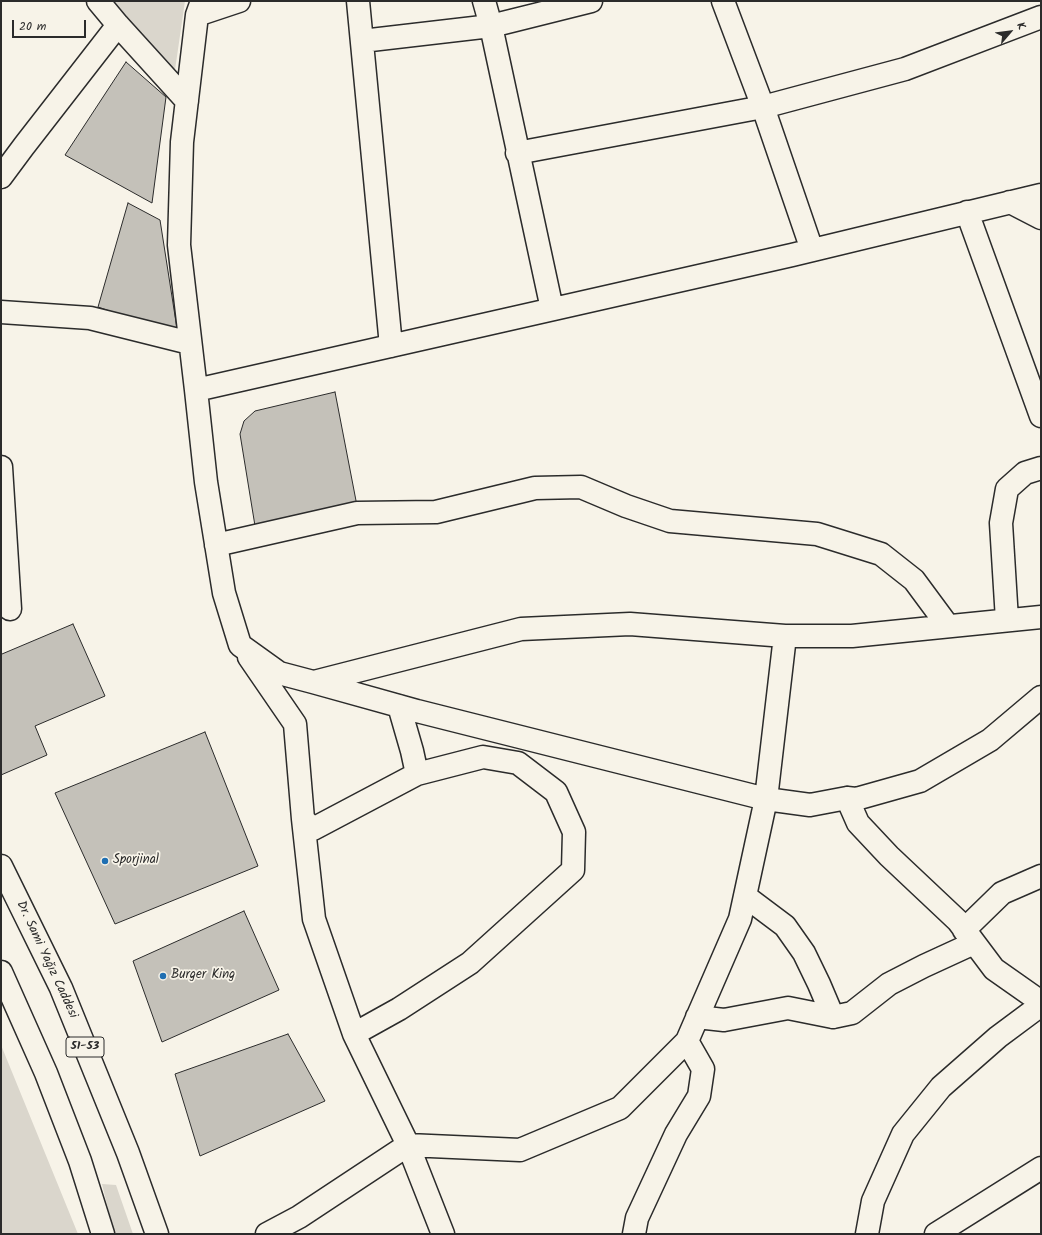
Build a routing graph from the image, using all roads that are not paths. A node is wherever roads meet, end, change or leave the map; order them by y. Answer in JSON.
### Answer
{"nodes":[{"id":1,"x":98,"y":1,"type":"edge"},
{"id":2,"x":239,"y":1,"type":"edge"},
{"id":3,"x":358,"y":1,"type":"edge"},
{"id":4,"x":484,"y":1,"type":"edge"},
{"id":5,"x":592,"y":1,"type":"edge"},
{"id":6,"x":722,"y":1,"type":"edge"},
{"id":7,"x":199,"y":8,"type":"edge"},
{"id":8,"x":1041,"y":17,"type":"edge"},
{"id":9,"x":118,"y":25,"type":"junction"},
{"id":10,"x":491,"y":26,"type":"junction"},
{"id":11,"x":362,"y":41,"type":"junction"},
{"id":12,"x":187,"y":101,"type":"junction"},
{"id":13,"x":763,"y":107,"type":"junction"},
{"id":14,"x":517,"y":153,"type":"junction"},
{"id":15,"x":1,"y":177,"type":"edge"},
{"id":16,"x":1041,"y":194,"type":"edge"},
{"id":17,"x":1010,"y":202,"type":"junction"},
{"id":18,"x":967,"y":212,"type":"junction"},
{"id":19,"x":1041,"y":218,"type":"edge"},
{"id":20,"x":812,"y":250,"type":"junction"},
{"id":21,"x":552,"y":309,"type":"junction"},
{"id":22,"x":1,"y":312,"type":"edge"},
{"id":23,"x":190,"y":343,"type":"junction"},
{"id":24,"x":391,"y":346,"type":"junction"},
{"id":25,"x":196,"y":390,"type":"junction"},
{"id":26,"x":1041,"y":416,"type":"edge"},
{"id":27,"x":1,"y":467,"type":"edge"},
{"id":28,"x":1041,"y":468,"type":"edge"},
{"id":29,"x":216,"y":545,"type":"junction"},
{"id":30,"x":10,"y":609,"type":"dead end"},
{"id":31,"x":1041,"y":616,"type":"edge"},
{"id":32,"x":1008,"y":620,"type":"junction"},
{"id":33,"x":948,"y":626,"type":"junction"},
{"id":34,"x":785,"y":636,"type":"junction"},
{"id":35,"x":240,"y":645,"type":"junction"},
{"id":36,"x":313,"y":682,"type":"junction"},
{"id":37,"x":1041,"y":697,"type":"edge"},
{"id":38,"x":399,"y":706,"type":"junction"},
{"id":39,"x":416,"y":774,"type":"junction"},
{"id":40,"x":847,"y":798,"type":"junction"},
{"id":41,"x":766,"y":799,"type":"junction"},
{"id":42,"x":303,"y":819,"type":"junction"},
{"id":43,"x":1,"y":866,"type":"edge"},
{"id":44,"x":1041,"y":876,"type":"edge"},
{"id":45,"x":745,"y":896,"type":"junction"},
{"id":46,"x":969,"y":936,"type":"junction"},
{"id":47,"x":1,"y":972,"type":"edge"},
{"id":48,"x":1041,"y":1004,"type":"edge"},
{"id":49,"x":697,"y":1017,"type":"junction"},
{"id":50,"x":833,"y":1017,"type":"junction"},
{"id":51,"x":354,"y":1034,"type":"junction"},
{"id":52,"x":687,"y":1041,"type":"junction"},
{"id":53,"x":408,"y":1145,"type":"junction"},
{"id":54,"x":1041,"y":1168,"type":"edge"},
{"id":55,"x":103,"y":1234,"type":"edge"},
{"id":56,"x":157,"y":1234,"type":"edge"},
{"id":57,"x":267,"y":1234,"type":"edge"},
{"id":58,"x":443,"y":1234,"type":"edge"},
{"id":59,"x":634,"y":1234,"type":"edge"},
{"id":60,"x":867,"y":1234,"type":"edge"},
{"id":61,"x":936,"y":1234,"type":"edge"}],
"edges":[{"from":1,"to":9,"type":"street"},
{"from":2,"to":7,"type":"street"},
{"from":3,"to":11,"type":"street"},
{"from":4,"to":10,"type":"street"},
{"from":5,"to":10,"type":"street"},
{"from":6,"to":13,"type":"street"},
{"from":7,"to":12,"type":"street"},
{"from":8,"to":13,"type":"street"},
{"from":9,"to":12,"type":"street"},
{"from":9,"to":15,"type":"street"},
{"from":10,"to":11,"type":"street"},
{"from":10,"to":14,"type":"street"},
{"from":11,"to":24,"type":"street"},
{"from":12,"to":23,"type":"street"},
{"from":13,"to":14,"type":"street"},
{"from":13,"to":20,"type":"street"},
{"from":14,"to":21,"type":"street"},
{"from":16,"to":17,"type":"street"},
{"from":17,"to":18,"type":"street"},
{"from":17,"to":19,"type":"street"},
{"from":18,"to":20,"type":"street"},
{"from":18,"to":26,"type":"street"},
{"from":20,"to":21,"type":"street"},
{"from":21,"to":24,"type":"street"},
{"from":22,"to":23,"type":"street"},
{"from":23,"to":25,"type":"street"},
{"from":24,"to":25,"type":"street"},
{"from":25,"to":29,"type":"street"},
{"from":27,"to":30,"type":"street"},
{"from":28,"to":32,"type":"street"},
{"from":29,"to":33,"type":"street"},
{"from":29,"to":35,"type":"street"},
{"from":31,"to":32,"type":"street"},
{"from":32,"to":33,"type":"street"},
{"from":33,"to":34,"type":"street"},
{"from":34,"to":36,"type":"street"},
{"from":34,"to":41,"type":"street"},
{"from":35,"to":36,"type":"street"},
{"from":35,"to":42,"type":"street"},
{"from":36,"to":38,"type":"street"},
{"from":37,"to":40,"type":"street"},
{"from":38,"to":39,"type":"street"},
{"from":38,"to":41,"type":"street"},
{"from":39,"to":42,"type":"street"},
{"from":39,"to":51,"type":"street"},
{"from":40,"to":41,"type":"street"},
{"from":40,"to":46,"type":"street"},
{"from":41,"to":45,"type":"street"},
{"from":42,"to":51,"type":"street"},
{"from":43,"to":56,"type":"street","name":"Dr. Sami Yağız Caddesi","number":"51-53"},
{"from":44,"to":46,"type":"street"},
{"from":45,"to":49,"type":"street"},
{"from":45,"to":50,"type":"street"},
{"from":46,"to":48,"type":"street"},
{"from":46,"to":50,"type":"street"},
{"from":47,"to":55,"type":"street"},
{"from":48,"to":60,"type":"street"},
{"from":49,"to":50,"type":"street"},
{"from":49,"to":52,"type":"street"},
{"from":51,"to":53,"type":"street"},
{"from":52,"to":53,"type":"street"},
{"from":52,"to":59,"type":"street"},
{"from":53,"to":57,"type":"street"},
{"from":53,"to":58,"type":"street"},
{"from":54,"to":61,"type":"street"}]}
